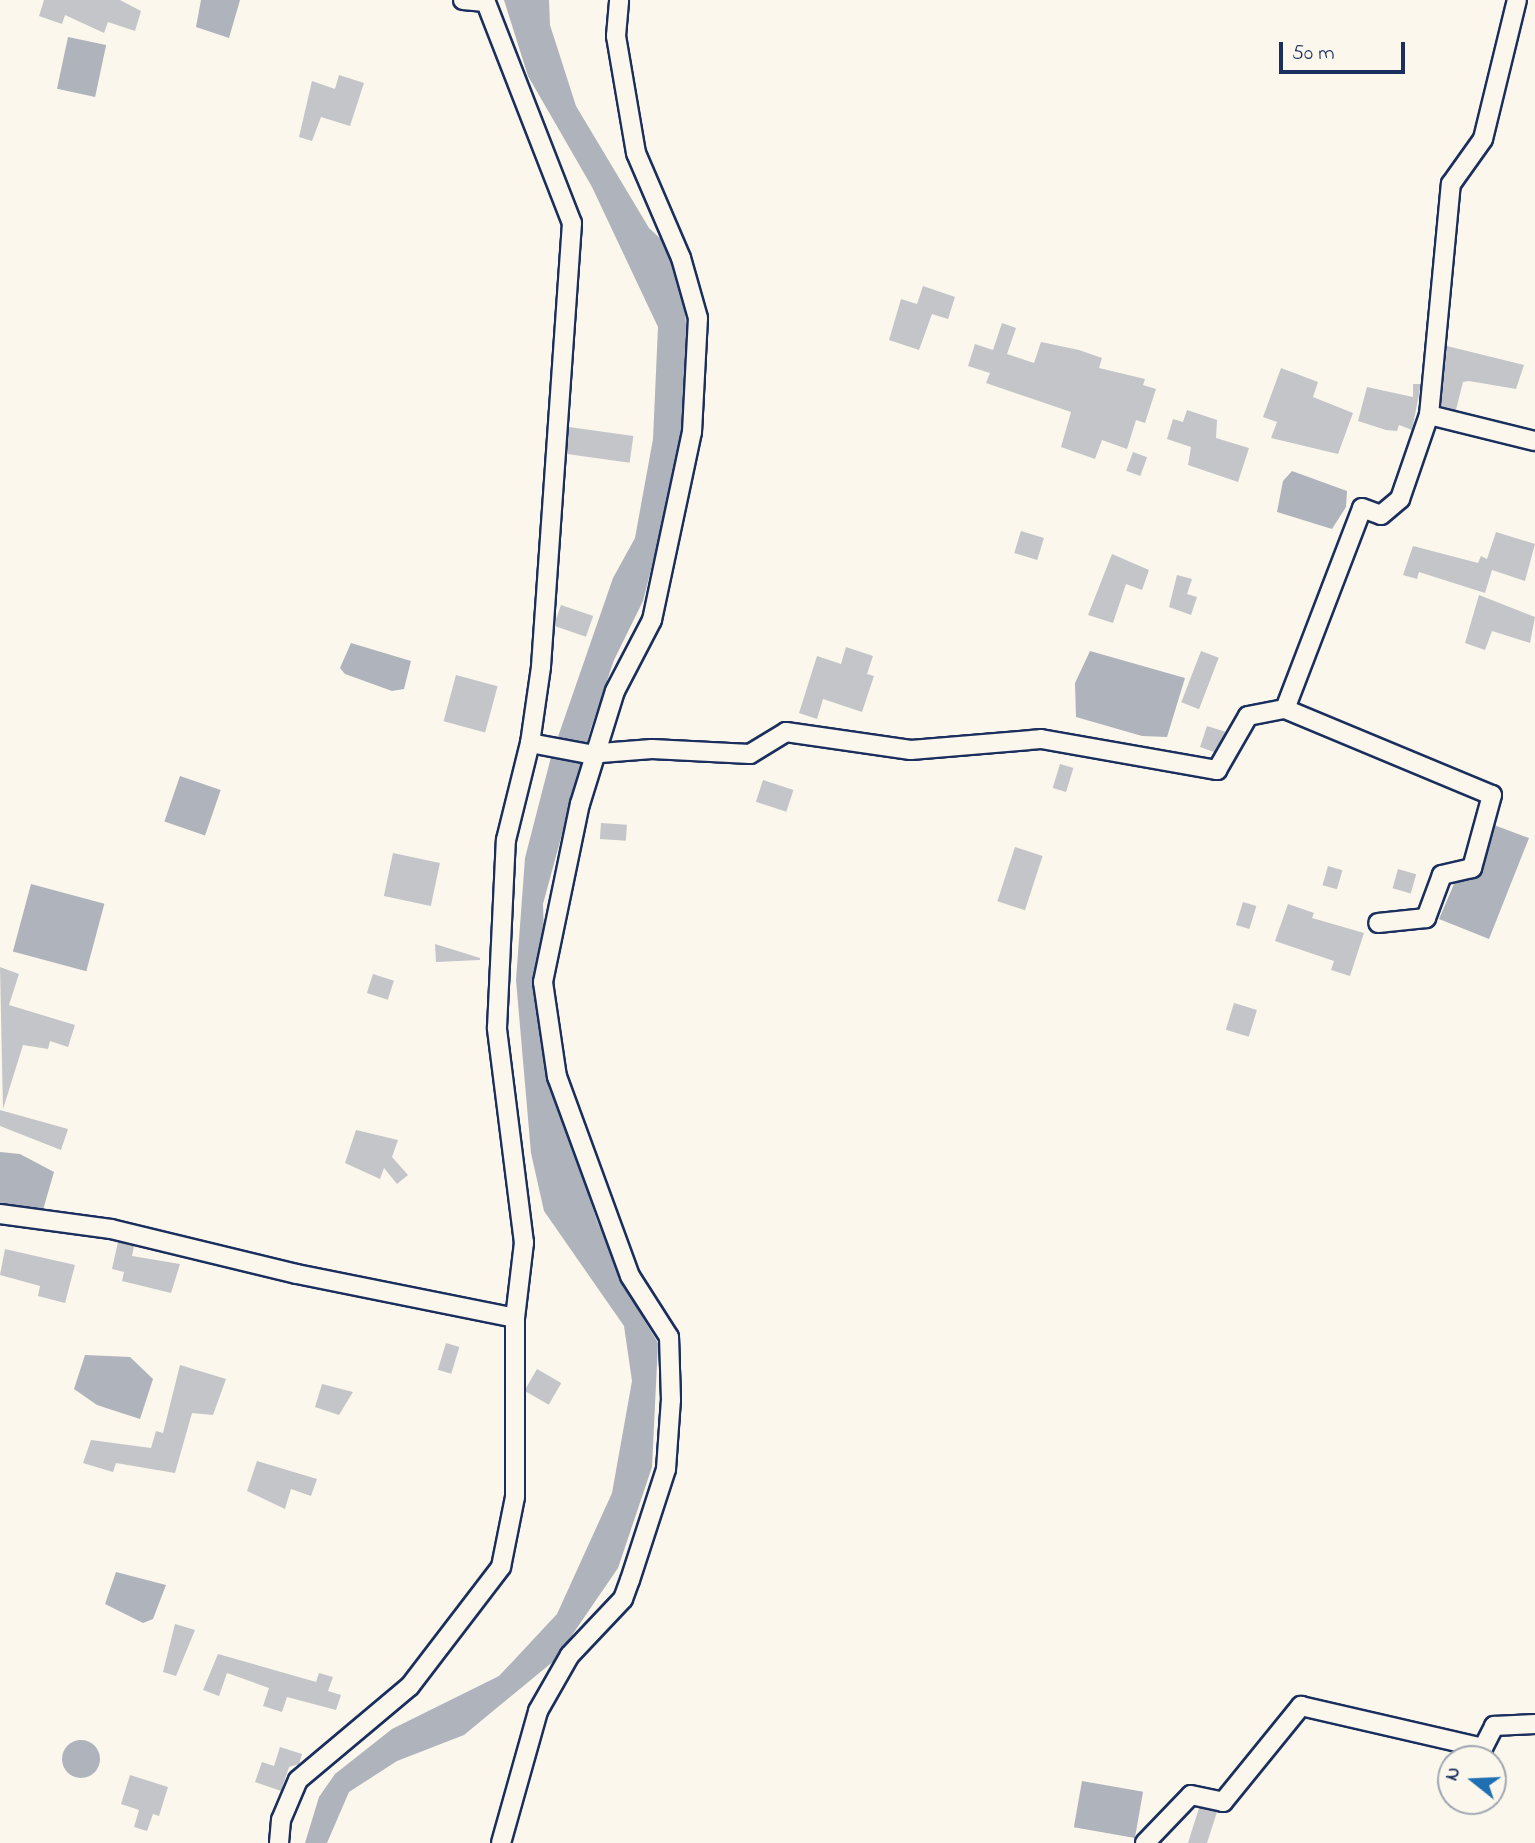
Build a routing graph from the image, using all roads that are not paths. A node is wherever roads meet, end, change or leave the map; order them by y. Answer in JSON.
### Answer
{"nodes":[{"id":1,"x":463,"y":0,"type":"edge"},
{"id":2,"x":619,"y":0,"type":"edge"},
{"id":3,"x":1517,"y":0,"type":"edge"},
{"id":4,"x":485,"y":1,"type":"edge"},
{"id":5,"x":1429,"y":415,"type":"junction"},
{"id":6,"x":1535,"y":441,"type":"edge"},
{"id":7,"x":1284,"y":709,"type":"junction"},
{"id":8,"x":530,"y":743,"type":"junction"},
{"id":9,"x":592,"y":754,"type":"junction"},
{"id":10,"x":1378,"y":923,"type":"dead end"},
{"id":11,"x":0,"y":1214,"type":"edge"},
{"id":12,"x":515,"y":1318,"type":"junction"},
{"id":13,"x":1535,"y":1724,"type":"edge"},
{"id":14,"x":279,"y":1843,"type":"edge"},
{"id":15,"x":501,"y":1843,"type":"edge"},
{"id":16,"x":1145,"y":1843,"type":"edge"}],
"edges":[{"from":1,"to":4,"type":"street"},
{"from":2,"to":9,"type":"street"},
{"from":3,"to":5,"type":"street"},
{"from":4,"to":8,"type":"street"},
{"from":5,"to":6,"type":"street"},
{"from":5,"to":7,"type":"street"},
{"from":7,"to":9,"type":"street"},
{"from":7,"to":10,"type":"street"},
{"from":8,"to":9,"type":"street"},
{"from":8,"to":12,"type":"street"},
{"from":9,"to":15,"type":"street"},
{"from":11,"to":12,"type":"street"},
{"from":12,"to":14,"type":"street"},
{"from":13,"to":16,"type":"street"}]}
